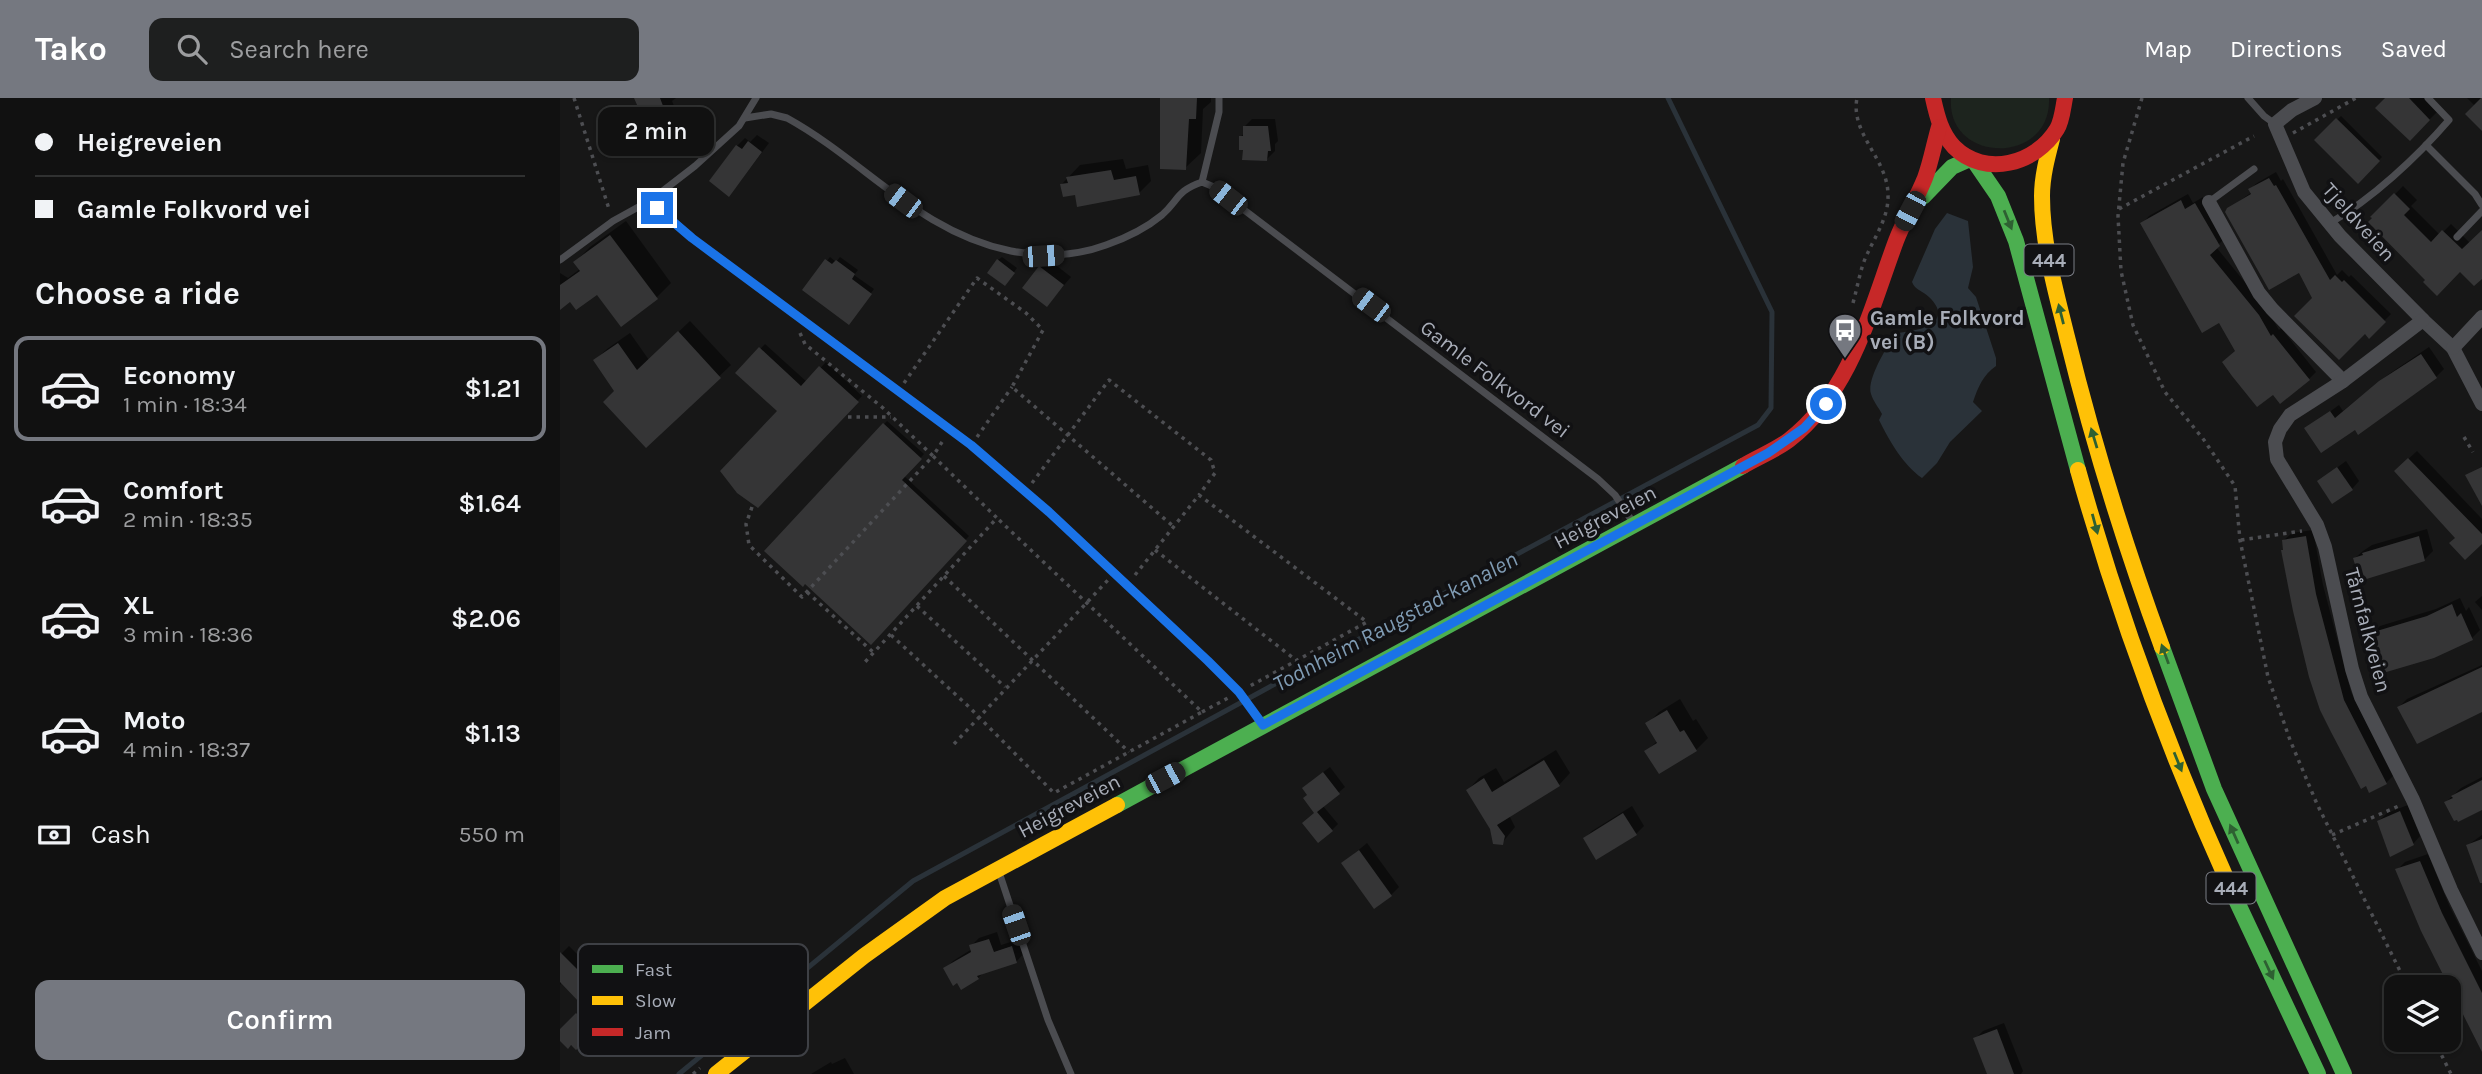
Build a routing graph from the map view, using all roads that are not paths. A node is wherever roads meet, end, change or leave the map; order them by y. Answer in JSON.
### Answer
{"nodes":[{"id":1,"x":756,"y":98,"type":"edge"},
{"id":2,"x":1219,"y":98,"type":"edge"},
{"id":3,"x":1933,"y":98,"type":"edge"},
{"id":4,"x":2065,"y":98,"type":"edge"},
{"id":5,"x":2248,"y":98,"type":"edge"},
{"id":6,"x":2315,"y":98,"type":"edge"},
{"id":7,"x":2428,"y":98,"type":"edge"},
{"id":8,"x":745,"y":118,"type":"junction"},
{"id":9,"x":2275,"y":124,"type":"junction"},
{"id":10,"x":1938,"y":127,"type":"junction"},
{"id":11,"x":2052,"y":139,"type":"junction"},
{"id":12,"x":2426,"y":145,"type":"junction"},
{"id":13,"x":1972,"y":160,"type":"junction"},
{"id":14,"x":2254,"y":169,"type":"dead end"},
{"id":15,"x":1202,"y":182,"type":"junction"},
{"id":16,"x":650,"y":200,"type":"junction"},
{"id":17,"x":2208,"y":202,"type":"joint"},
{"id":18,"x":2482,"y":205,"type":"edge"},
{"id":19,"x":1910,"y":211,"type":"junction"},
{"id":20,"x":2482,"y":211,"type":"edge"},
{"id":21,"x":2330,"y":223,"type":"junction"},
{"id":22,"x":2457,"y":237,"type":"dead end"},
{"id":23,"x":560,"y":260,"type":"edge"},
{"id":24,"x":2482,"y":317,"type":"edge"},
{"id":25,"x":2423,"y":320,"type":"junction"},
{"id":26,"x":2453,"y":348,"type":"junction"},
{"id":27,"x":2343,"y":380,"type":"junction"},
{"id":28,"x":2482,"y":404,"type":"edge"},
{"id":29,"x":1635,"y":525,"type":"junction"},
{"id":30,"x":1263,"y":725,"type":"junction"},
{"id":31,"x":998,"y":868,"type":"junction"},
{"id":32,"x":2482,"y":953,"type":"edge"},
{"id":33,"x":808,"y":1001,"type":"edge"},
{"id":34,"x":739,"y":1056,"type":"edge"},
{"id":35,"x":716,"y":1074,"type":"edge"},
{"id":36,"x":1071,"y":1074,"type":"edge"},
{"id":37,"x":2318,"y":1074,"type":"edge"},
{"id":38,"x":2344,"y":1074,"type":"edge"}],
"edges":[{"from":1,"to":8,"type":"lane"},
{"from":2,"to":15,"type":"lane"},
{"from":3,"to":10,"type":"main road"},
{"from":4,"to":11,"type":"main road","number":"444"},
{"from":5,"to":9,"type":"lane"},
{"from":6,"to":9,"type":"street"},
{"from":7,"to":12,"type":"lane"},
{"from":8,"to":15,"type":"lane"},
{"from":8,"to":16,"type":"lane"},
{"from":9,"to":21,"type":"street","name":"Tjeldveien"},
{"from":10,"to":13,"type":"main road","number":"444"},
{"from":10,"to":19,"type":"main road","name":"Heigreveien"},
{"from":11,"to":13,"type":"main road"},
{"from":38,"to":11,"type":"main road","number":"444","one_way":true},
{"from":12,"to":18,"type":"lane"},
{"from":12,"to":21,"type":"lane"},
{"from":13,"to":19,"type":"main road","name":"Heigreveien"},
{"from":13,"to":37,"type":"main road","number":"444","one_way":true},
{"from":14,"to":17,"type":"lane"},
{"from":15,"to":29,"type":"lane","name":"Gamle Folkvord vei"},
{"from":16,"to":23,"type":"lane"},
{"from":16,"to":30,"type":"lane"},
{"from":17,"to":27,"type":"street"},
{"from":19,"to":29,"type":"main road","name":"Heigreveien"},
{"from":20,"to":22,"type":"lane"},
{"from":21,"to":25,"type":"street","name":"Tjeldveien"},
{"from":24,"to":26,"type":"street"},
{"from":25,"to":26,"type":"street","name":"Tjeldveien"},
{"from":25,"to":27,"type":"street","name":"Tårnfalkveien"},
{"from":26,"to":28,"type":"street","name":"Tjeldveien"},
{"from":27,"to":32,"type":"street","name":"Tårnfalkveien"},
{"from":29,"to":30,"type":"main road","name":"Heigreveien"},
{"from":30,"to":31,"type":"main road","name":"Heigreveien"},
{"from":31,"to":33,"type":"main road","name":"Heigreveien"},
{"from":31,"to":36,"type":"lane"},
{"from":34,"to":35,"type":"main road","name":"Heigreveien"}]}
